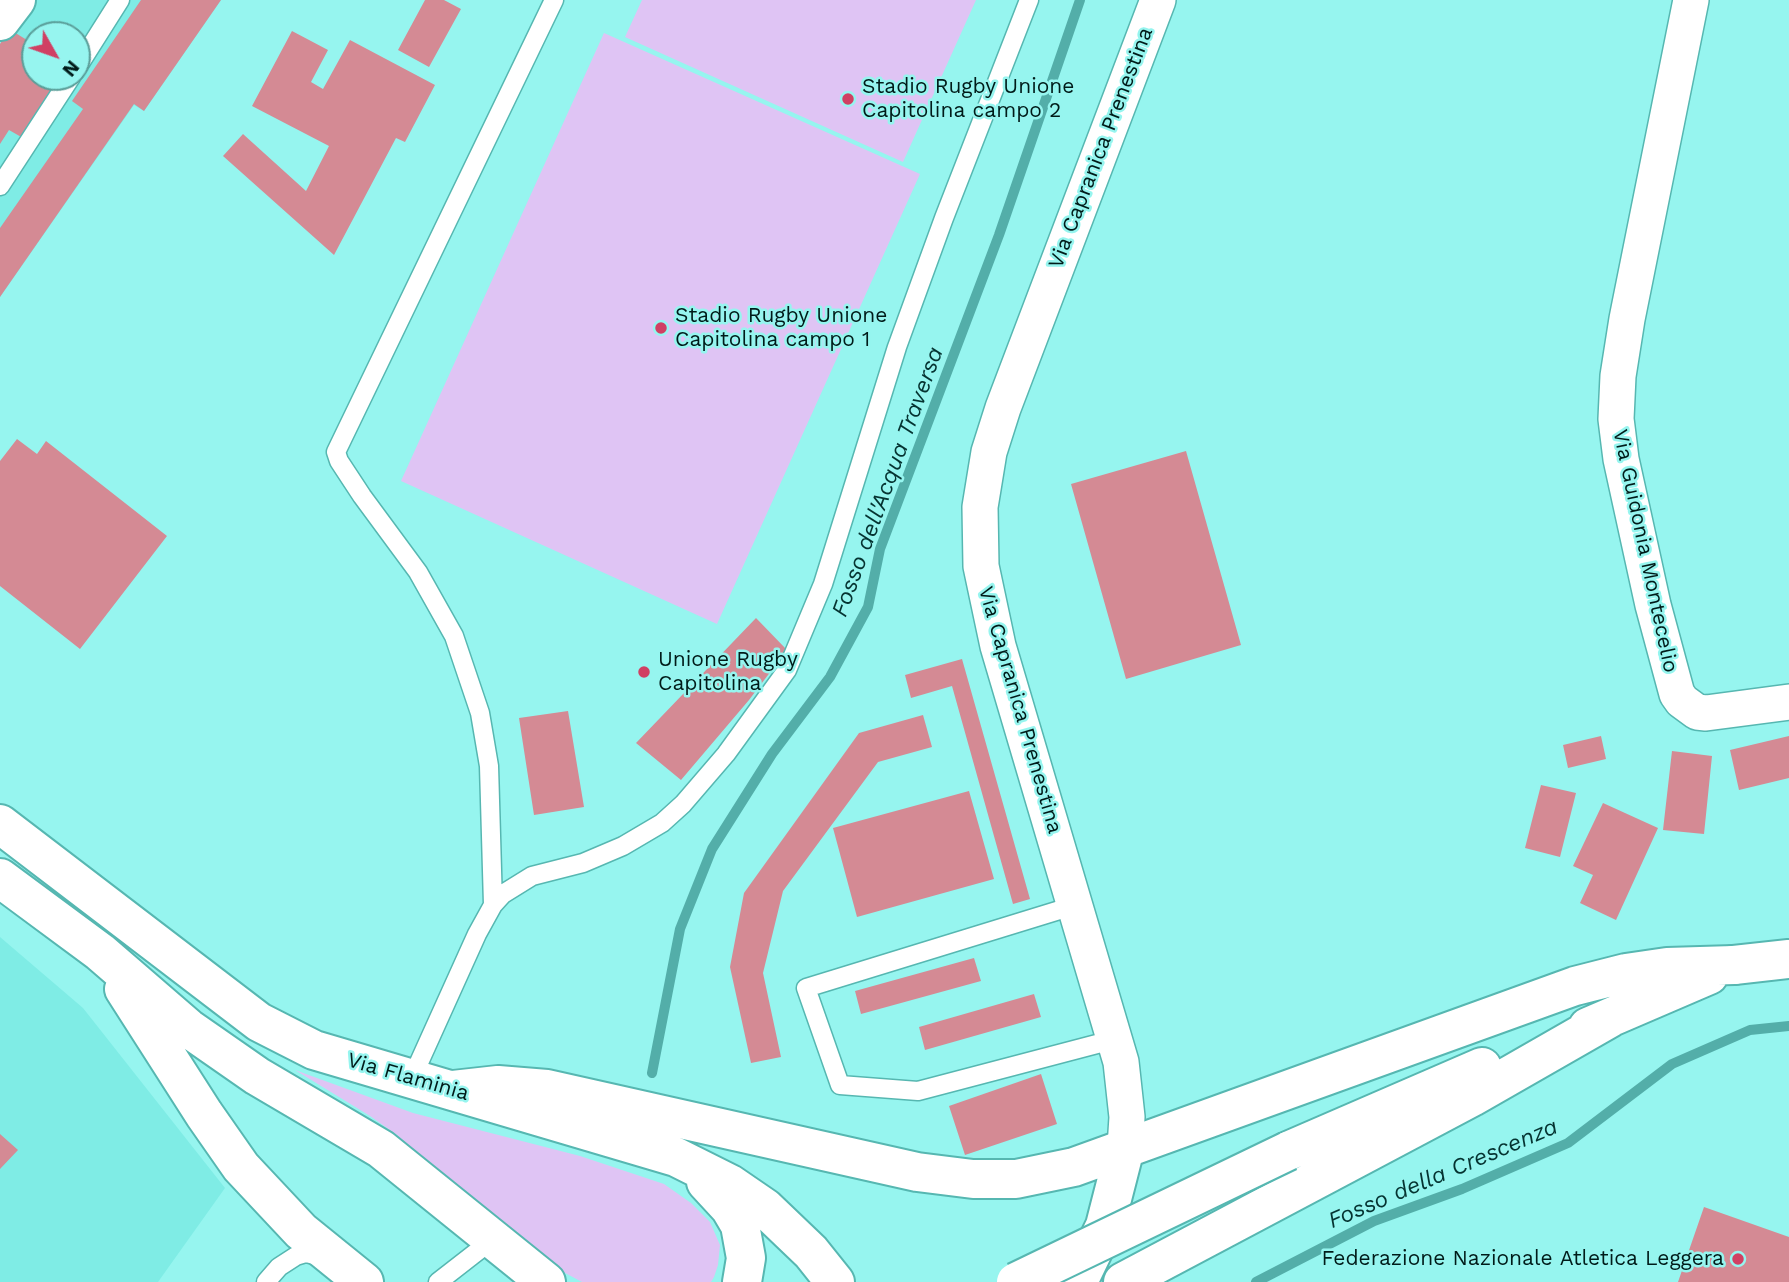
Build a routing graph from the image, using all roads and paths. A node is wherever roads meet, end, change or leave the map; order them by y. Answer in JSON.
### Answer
{"nodes":[{"id":1,"x":16,"y":0,"type":"edge"},
{"id":2,"x":120,"y":0,"type":"edge"},
{"id":3,"x":554,"y":0,"type":"edge"},
{"id":4,"x":1029,"y":0,"type":"edge"},
{"id":5,"x":1158,"y":0,"type":"edge"},
{"id":6,"x":1691,"y":0,"type":"edge"},
{"id":7,"x":0,"y":21,"type":"edge"},
{"id":8,"x":91,"y":46,"type":"edge"},
{"id":9,"x":62,"y":91,"type":"edge"},
{"id":10,"x":0,"y":187,"type":"edge"},
{"id":11,"x":1789,"y":702,"type":"edge"},
{"id":12,"x":0,"y":824,"type":"edge"},
{"id":13,"x":0,"y":878,"type":"edge"},
{"id":14,"x":493,"y":905,"type":"junction"},
{"id":15,"x":1076,"y":905,"type":"junction"},
{"id":16,"x":100,"y":952,"type":"junction"},
{"id":17,"x":1789,"y":959,"type":"edge"},
{"id":18,"x":1734,"y":965,"type":"junction"},
{"id":19,"x":1611,"y":1018,"type":"junction"},
{"id":20,"x":1116,"y":1039,"type":"junction"},
{"id":21,"x":412,"y":1079,"type":"junction"},
{"id":22,"x":453,"y":1090,"type":"junction"},
{"id":23,"x":1125,"y":1148,"type":"junction"},
{"id":24,"x":676,"y":1157,"type":"junction"},
{"id":25,"x":492,"y":1240,"type":"junction"},
{"id":26,"x":546,"y":1281,"type":"edge"},
{"id":27,"x":266,"y":1282,"type":"edge"},
{"id":28,"x":356,"y":1282,"type":"edge"},
{"id":29,"x":364,"y":1282,"type":"edge"},
{"id":30,"x":438,"y":1282,"type":"edge"},
{"id":31,"x":742,"y":1282,"type":"edge"},
{"id":32,"x":835,"y":1282,"type":"edge"},
{"id":33,"x":1016,"y":1282,"type":"edge"},
{"id":34,"x":1078,"y":1282,"type":"edge"},
{"id":35,"x":1123,"y":1282,"type":"edge"}],
"edges":[{"from":1,"to":7,"type":"main road"},
{"from":2,"to":8,"type":"lane"},
{"from":3,"to":14,"type":"lane"},
{"from":4,"to":14,"type":"lane"},
{"from":5,"to":15,"type":"street","name":"Via Capranica Prenestina"},
{"from":6,"to":11,"type":"street","name":"Via Guidonia Montecelio"},
{"from":9,"to":10,"type":"lane"},
{"from":12,"to":21,"type":"main road","name":"Via Flaminia"},
{"from":13,"to":16,"type":"main road"},
{"from":14,"to":21,"type":"lane"},
{"from":15,"to":20,"type":"street","name":"Via Capranica Prenestina"},
{"from":15,"to":20,"type":"lane"},
{"from":16,"to":25,"type":"main road"},
{"from":16,"to":29,"type":"main road"},
{"from":17,"to":18,"type":"main road"},
{"from":18,"to":19,"type":"main road"},
{"from":18,"to":23,"type":"main road"},
{"from":19,"to":33,"type":"main road","bridge":true},
{"from":19,"to":35,"type":"main road"},
{"from":20,"to":23,"type":"street","name":"Via Capranica Prenestina"},
{"from":21,"to":22,"type":"main road","name":"Via Flaminia"},
{"from":22,"to":23,"type":"main road"},
{"from":22,"to":24,"type":"main road","name":"Via Flaminia"},
{"from":23,"to":34,"type":"main road"},
{"from":24,"to":31,"type":"main road"},
{"from":24,"to":32,"type":"main road","name":"Via Flaminia"},
{"from":25,"to":26,"type":"main road"},
{"from":25,"to":30,"type":"lane"},
{"from":27,"to":28,"type":"lane"}]}
